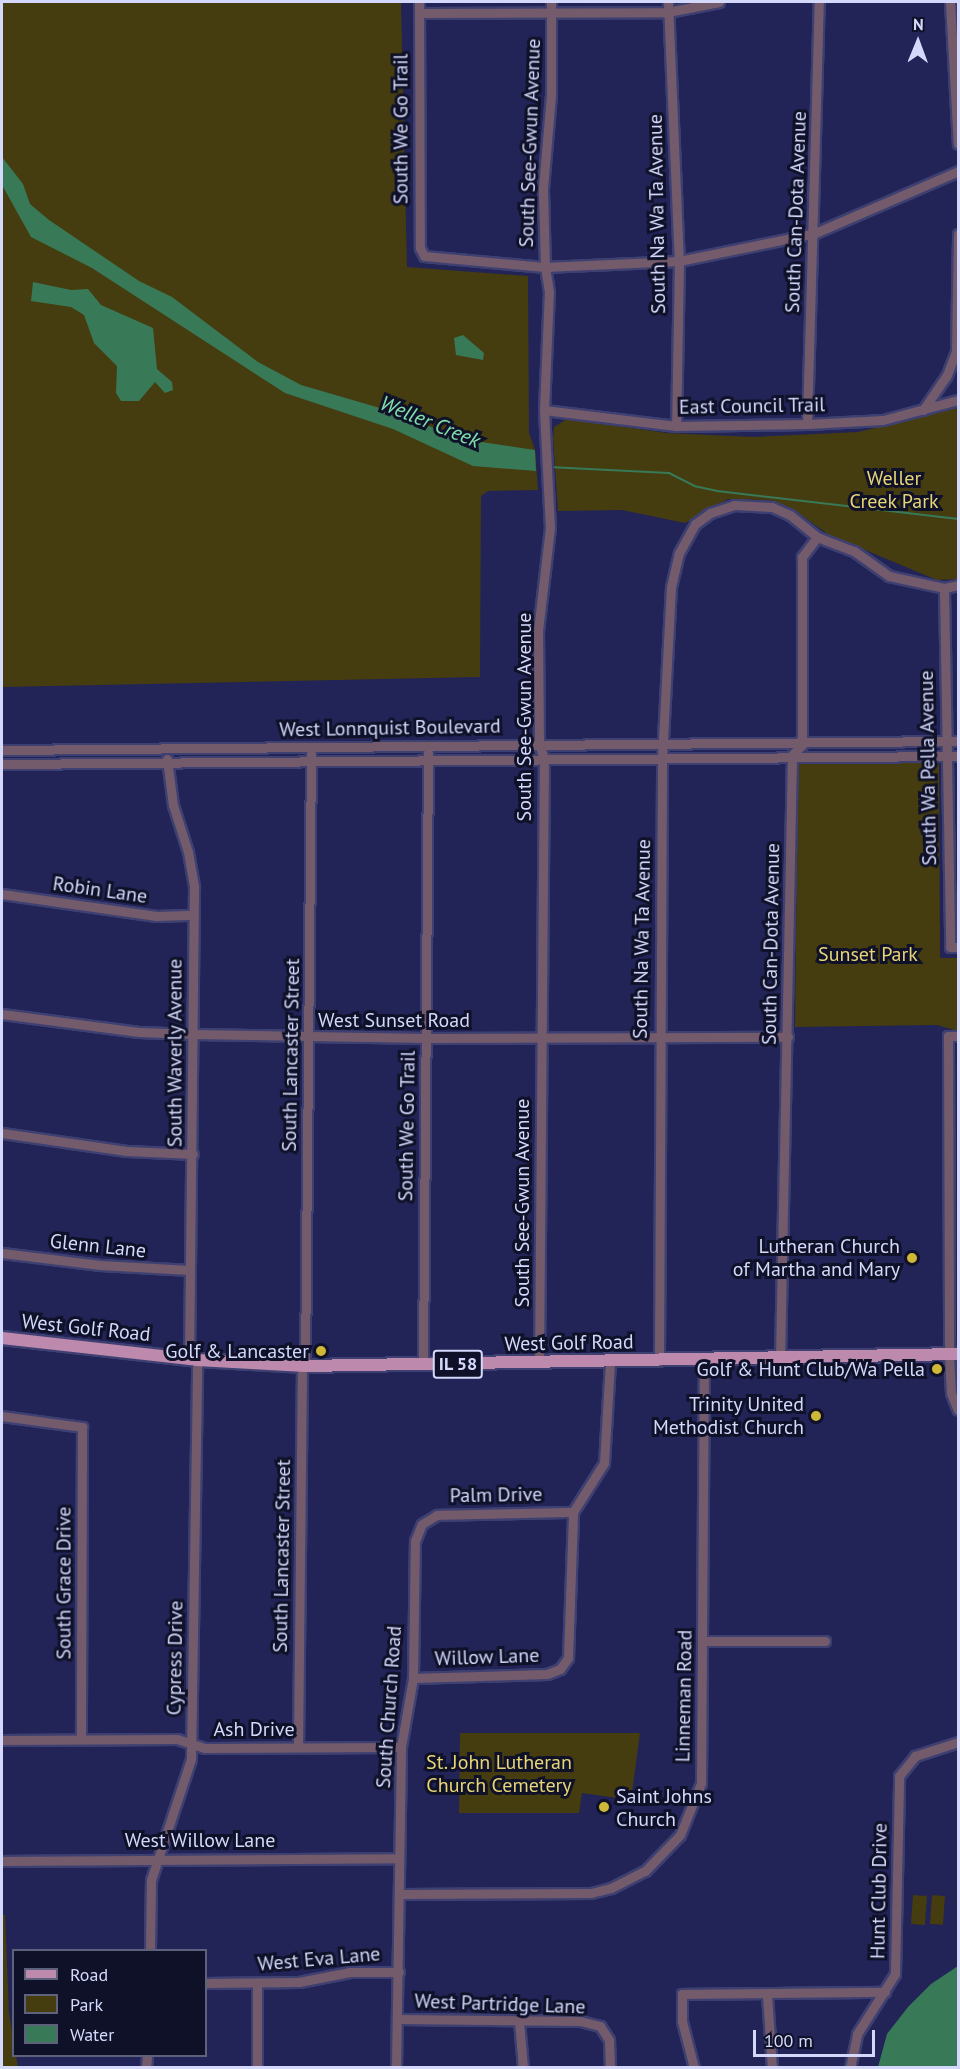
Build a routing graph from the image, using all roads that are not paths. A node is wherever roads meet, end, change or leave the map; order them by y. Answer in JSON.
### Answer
{"nodes":[{"id":1,"x":419,"y":2,"type":"edge"},
{"id":2,"x":551,"y":2,"type":"edge"},
{"id":3,"x":668,"y":2,"type":"edge"},
{"id":4,"x":719,"y":2,"type":"edge"},
{"id":5,"x":819,"y":2,"type":"edge"},
{"id":6,"x":950,"y":2,"type":"edge"},
{"id":7,"x":669,"y":12,"type":"junction"},
{"id":8,"x":419,"y":13,"type":"junction"},
{"id":9,"x":551,"y":13,"type":"junction"},
{"id":10,"x":958,"y":144,"type":"edge"},
{"id":11,"x":958,"y":171,"type":"edge"},
{"id":12,"x":815,"y":233,"type":"junction"},
{"id":13,"x":958,"y":234,"type":"edge"},
{"id":14,"x":679,"y":261,"type":"junction"},
{"id":15,"x":545,"y":267,"type":"junction"},
{"id":16,"x":957,"y":353,"type":"edge"},
{"id":17,"x":958,"y":400,"type":"edge"},
{"id":18,"x":544,"y":410,"type":"junction"},
{"id":19,"x":923,"y":410,"type":"junction"},
{"id":20,"x":807,"y":424,"type":"junction"},
{"id":21,"x":676,"y":426,"type":"junction"},
{"id":22,"x":817,"y":537,"type":"junction"},
{"id":23,"x":958,"y":585,"type":"edge"},
{"id":24,"x":944,"y":588,"type":"junction"},
{"id":25,"x":944,"y":741,"type":"junction"},
{"id":26,"x":958,"y":741,"type":"edge"},
{"id":27,"x":666,"y":743,"type":"junction"},
{"id":28,"x":539,"y":744,"type":"junction"},
{"id":29,"x":428,"y":745,"type":"junction"},
{"id":30,"x":802,"y":745,"type":"junction"},
{"id":31,"x":311,"y":746,"type":"junction"},
{"id":32,"x":2,"y":750,"type":"edge"},
{"id":33,"x":166,"y":750,"type":"junction"},
{"id":34,"x":792,"y":755,"type":"junction"},
{"id":35,"x":944,"y":755,"type":"junction"},
{"id":36,"x":958,"y":756,"type":"edge"},
{"id":37,"x":662,"y":758,"type":"junction"},
{"id":38,"x":428,"y":759,"type":"junction"},
{"id":39,"x":544,"y":759,"type":"junction"},
{"id":40,"x":311,"y":760,"type":"junction"},
{"id":41,"x":2,"y":764,"type":"edge"},
{"id":42,"x":167,"y":764,"type":"junction"},
{"id":43,"x":2,"y":894,"type":"edge"},
{"id":44,"x":194,"y":915,"type":"junction"},
{"id":45,"x":954,"y":947,"type":"edge"},
{"id":46,"x":2,"y":1014,"type":"edge"},
{"id":47,"x":193,"y":1034,"type":"junction"},
{"id":48,"x":958,"y":1036,"type":"edge"},
{"id":49,"x":310,"y":1037,"type":"junction"},
{"id":50,"x":658,"y":1037,"type":"junction"},
{"id":51,"x":788,"y":1037,"type":"junction"},
{"id":52,"x":426,"y":1038,"type":"junction"},
{"id":53,"x":541,"y":1038,"type":"junction"},
{"id":54,"x":2,"y":1133,"type":"edge"},
{"id":55,"x":193,"y":1154,"type":"junction"},
{"id":56,"x":2,"y":1253,"type":"edge"},
{"id":57,"x":190,"y":1270,"type":"junction"},
{"id":58,"x":2,"y":1338,"type":"edge"},
{"id":59,"x":954,"y":1355,"type":"edge"},
{"id":60,"x":780,"y":1359,"type":"junction"},
{"id":61,"x":193,"y":1360,"type":"junction"},
{"id":62,"x":704,"y":1360,"type":"junction"},
{"id":63,"x":659,"y":1361,"type":"junction"},
{"id":64,"x":610,"y":1362,"type":"junction"},
{"id":65,"x":539,"y":1363,"type":"junction"},
{"id":66,"x":423,"y":1364,"type":"junction"},
{"id":67,"x":304,"y":1366,"type":"junction"},
{"id":68,"x":958,"y":1410,"type":"edge"},
{"id":69,"x":2,"y":1416,"type":"edge"},
{"id":70,"x":573,"y":1512,"type":"junction"},
{"id":71,"x":422,"y":1524,"type":"joint"},
{"id":72,"x":704,"y":1641,"type":"junction"},
{"id":73,"x":825,"y":1641,"type":"dead end"},
{"id":74,"x":414,"y":1678,"type":"junction"},
{"id":75,"x":81,"y":1738,"type":"junction"},
{"id":76,"x":2,"y":1740,"type":"edge"},
{"id":77,"x":958,"y":1742,"type":"edge"},
{"id":78,"x":192,"y":1743,"type":"junction"},
{"id":79,"x":298,"y":1747,"type":"junction"},
{"id":80,"x":401,"y":1747,"type":"junction"},
{"id":81,"x":159,"y":1858,"type":"junction"},
{"id":82,"x":399,"y":1858,"type":"junction"},
{"id":83,"x":2,"y":1861,"type":"edge"},
{"id":84,"x":400,"y":1894,"type":"junction"},
{"id":85,"x":150,"y":1949,"type":"edge"},
{"id":86,"x":399,"y":1972,"type":"junction"},
{"id":87,"x":207,"y":1983,"type":"edge"},
{"id":88,"x":257,"y":1983,"type":"junction"},
{"id":89,"x":885,"y":1992,"type":"junction"},
{"id":90,"x":767,"y":1995,"type":"junction"},
{"id":91,"x":399,"y":2019,"type":"junction"},
{"id":92,"x":519,"y":2021,"type":"junction"},
{"id":93,"x":257,"y":2067,"type":"edge"},
{"id":94,"x":396,"y":2067,"type":"edge"},
{"id":95,"x":523,"y":2067,"type":"edge"},
{"id":96,"x":610,"y":2067,"type":"edge"},
{"id":97,"x":693,"y":2067,"type":"edge"},
{"id":98,"x":772,"y":2067,"type":"edge"},
{"id":99,"x":850,"y":2067,"type":"edge"}],
"edges":[{"from":1,"to":8,"type":"street","name":"South We Go Trail"},
{"from":2,"to":9,"type":"street","name":"South See-Gwun Avenue"},
{"from":3,"to":7,"type":"street","name":"South Na Wa Ta Avenue"},
{"from":4,"to":7,"type":"street"},
{"from":5,"to":12,"type":"street","name":"South Can-Dota Avenue"},
{"from":6,"to":10,"type":"street"},
{"from":7,"to":9,"type":"street"},
{"from":7,"to":14,"type":"street","name":"South Na Wa Ta Avenue"},
{"from":8,"to":9,"type":"street"},
{"from":8,"to":15,"type":"street","name":"South We Go Trail"},
{"from":9,"to":15,"type":"street","name":"South See-Gwun Avenue"},
{"from":11,"to":12,"type":"street"},
{"from":12,"to":14,"type":"street"},
{"from":12,"to":20,"type":"street","name":"South Can-Dota Avenue"},
{"from":13,"to":16,"type":"street"},
{"from":14,"to":15,"type":"street"},
{"from":14,"to":21,"type":"street","name":"South Na Wa Ta Avenue"},
{"from":15,"to":18,"type":"street","name":"South See-Gwun Avenue"},
{"from":16,"to":19,"type":"street"},
{"from":17,"to":19,"type":"street","name":"East Council Trail"},
{"from":18,"to":21,"type":"street","name":"East Council Trail"},
{"from":18,"to":28,"type":"street","name":"South See-Gwun Avenue"},
{"from":19,"to":20,"type":"street","name":"East Council Trail"},
{"from":20,"to":21,"type":"street","name":"East Council Trail"},
{"from":22,"to":24,"type":"street"},
{"from":22,"to":27,"type":"street","name":"South Na Wa Ta Avenue"},
{"from":22,"to":30,"type":"street"},
{"from":23,"to":24,"type":"street"},
{"from":24,"to":25,"type":"street","name":"South Wa Pella Avenue"},
{"from":25,"to":26,"type":"street","name":"West Lonnquist Boulevard"},
{"from":25,"to":30,"type":"street","name":"West Lonnquist Boulevard"},
{"from":25,"to":35,"type":"street","name":"South Wa Pella Avenue"},
{"from":27,"to":28,"type":"street","name":"West Lonnquist Boulevard"},
{"from":27,"to":30,"type":"street","name":"West Lonnquist Boulevard"},
{"from":27,"to":37,"type":"street","name":"South Na Wa Ta Avenue"},
{"from":28,"to":29,"type":"street","name":"West Lonnquist Boulevard"},
{"from":28,"to":39,"type":"street","name":"South See-Gwun Avenue"},
{"from":29,"to":31,"type":"street","name":"West Lonnquist Boulevard"},
{"from":29,"to":38,"type":"street","name":"South We Go Trail"},
{"from":30,"to":34,"type":"street"},
{"from":31,"to":33,"type":"street","name":"West Lonnquist Boulevard"},
{"from":31,"to":40,"type":"street","name":"South Lancaster Street"},
{"from":32,"to":33,"type":"street","name":"West Lonnquist Boulevard"},
{"from":33,"to":42,"type":"street","name":"South Waverly Avenue"},
{"from":34,"to":35,"type":"street","name":"West Lonnquist Boulevard"},
{"from":34,"to":37,"type":"street","name":"West Lonnquist Boulevard"},
{"from":34,"to":51,"type":"street","name":"South Can-Dota Avenue"},
{"from":35,"to":36,"type":"street","name":"West Lonnquist Boulevard"},
{"from":35,"to":45,"type":"street","name":"South Wa Pella Avenue"},
{"from":37,"to":39,"type":"street","name":"West Lonnquist Boulevard"},
{"from":37,"to":50,"type":"street","name":"South Na Wa Ta Avenue"},
{"from":38,"to":39,"type":"street","name":"West Lonnquist Boulevard"},
{"from":38,"to":40,"type":"street","name":"West Lonnquist Boulevard"},
{"from":38,"to":52,"type":"street","name":"South We Go Trail"},
{"from":39,"to":53,"type":"street","name":"South See-Gwun Avenue"},
{"from":40,"to":42,"type":"street","name":"West Lonnquist Boulevard"},
{"from":40,"to":49,"type":"street","name":"South Lancaster Street"},
{"from":41,"to":42,"type":"street","name":"West Lonnquist Boulevard"},
{"from":42,"to":44,"type":"street","name":"South Waverly Avenue"},
{"from":43,"to":44,"type":"street","name":"Robin Lane"},
{"from":44,"to":47,"type":"street","name":"South Waverly Avenue"},
{"from":46,"to":47,"type":"street","name":"West Sunset Road"},
{"from":47,"to":49,"type":"street","name":"West Sunset Road"},
{"from":47,"to":55,"type":"street","name":"South Waverly Avenue"},
{"from":48,"to":59,"type":"street"},
{"from":49,"to":52,"type":"street","name":"West Sunset Road"},
{"from":49,"to":67,"type":"street","name":"South Lancaster Street"},
{"from":50,"to":51,"type":"street","name":"West Sunset Road"},
{"from":50,"to":53,"type":"street","name":"West Sunset Road"},
{"from":50,"to":63,"type":"street","name":"South Na Wa Ta Avenue"},
{"from":51,"to":60,"type":"street","name":"South Can-Dota Avenue"},
{"from":52,"to":53,"type":"street","name":"West Sunset Road"},
{"from":52,"to":66,"type":"street","name":"South We Go Trail"},
{"from":53,"to":65,"type":"street","name":"South See-Gwun Avenue"},
{"from":54,"to":55,"type":"street"},
{"from":55,"to":57,"type":"street","name":"South Waverly Avenue"},
{"from":56,"to":57,"type":"street","name":"Glenn Lane"},
{"from":57,"to":61,"type":"street","name":"South Waverly Avenue"},
{"from":58,"to":61,"type":"main road","name":"West Golf Road","number":"IL 58"},
{"from":59,"to":60,"type":"main road","name":"West Golf Road","number":"IL 58"},
{"from":59,"to":68,"type":"street"},
{"from":60,"to":62,"type":"main road","name":"West Golf Road","number":"IL 58"},
{"from":61,"to":67,"type":"main road","name":"West Golf Road","number":"IL 58"},
{"from":61,"to":78,"type":"street","name":"Cypress Drive"},
{"from":62,"to":63,"type":"main road","name":"West Golf Road","number":"IL 58"},
{"from":62,"to":72,"type":"street","name":"Linneman Road"},
{"from":63,"to":64,"type":"main road","name":"West Golf Road","number":"IL 58"},
{"from":64,"to":65,"type":"main road","name":"West Golf Road","number":"IL 58"},
{"from":64,"to":70,"type":"street"},
{"from":65,"to":66,"type":"main road","name":"West Golf Road","number":"IL 58"},
{"from":66,"to":67,"type":"main road","name":"West Golf Road","number":"IL 58"},
{"from":67,"to":79,"type":"street","name":"South Lancaster Street"},
{"from":69,"to":75,"type":"street","name":"South Grace Drive"},
{"from":70,"to":71,"type":"street","name":"Palm Drive"},
{"from":70,"to":74,"type":"street","name":"Willow Lane"},
{"from":71,"to":74,"type":"street","name":"South Church Road"},
{"from":72,"to":73,"type":"street"},
{"from":72,"to":84,"type":"street","name":"Linneman Road"},
{"from":74,"to":80,"type":"street","name":"South Church Road"},
{"from":75,"to":76,"type":"street","name":"Ash Drive"},
{"from":75,"to":78,"type":"street","name":"Ash Drive"},
{"from":77,"to":89,"type":"street","name":"Hunt Club Drive"},
{"from":78,"to":79,"type":"street","name":"Ash Drive"},
{"from":78,"to":81,"type":"street","name":"Cypress Drive"},
{"from":79,"to":80,"type":"street","name":"Ash Drive"},
{"from":80,"to":82,"type":"street","name":"South Church Road"},
{"from":81,"to":82,"type":"street","name":"West Willow Lane"},
{"from":81,"to":83,"type":"street","name":"West Willow Lane"},
{"from":81,"to":85,"type":"street","name":"Cypress Drive"},
{"from":82,"to":84,"type":"street"},
{"from":84,"to":86,"type":"street"},
{"from":86,"to":88,"type":"street","name":"West Eva Lane"},
{"from":86,"to":91,"type":"street"},
{"from":87,"to":88,"type":"street","name":"West Eva Lane"},
{"from":88,"to":93,"type":"street"},
{"from":89,"to":90,"type":"street"},
{"from":89,"to":99,"type":"street","name":"Hunt Club Drive"},
{"from":90,"to":97,"type":"street"},
{"from":90,"to":98,"type":"street"},
{"from":91,"to":92,"type":"street","name":"West Partridge Lane"},
{"from":91,"to":94,"type":"street"},
{"from":92,"to":95,"type":"street"},
{"from":92,"to":96,"type":"street","name":"West Partridge Lane"}]}
